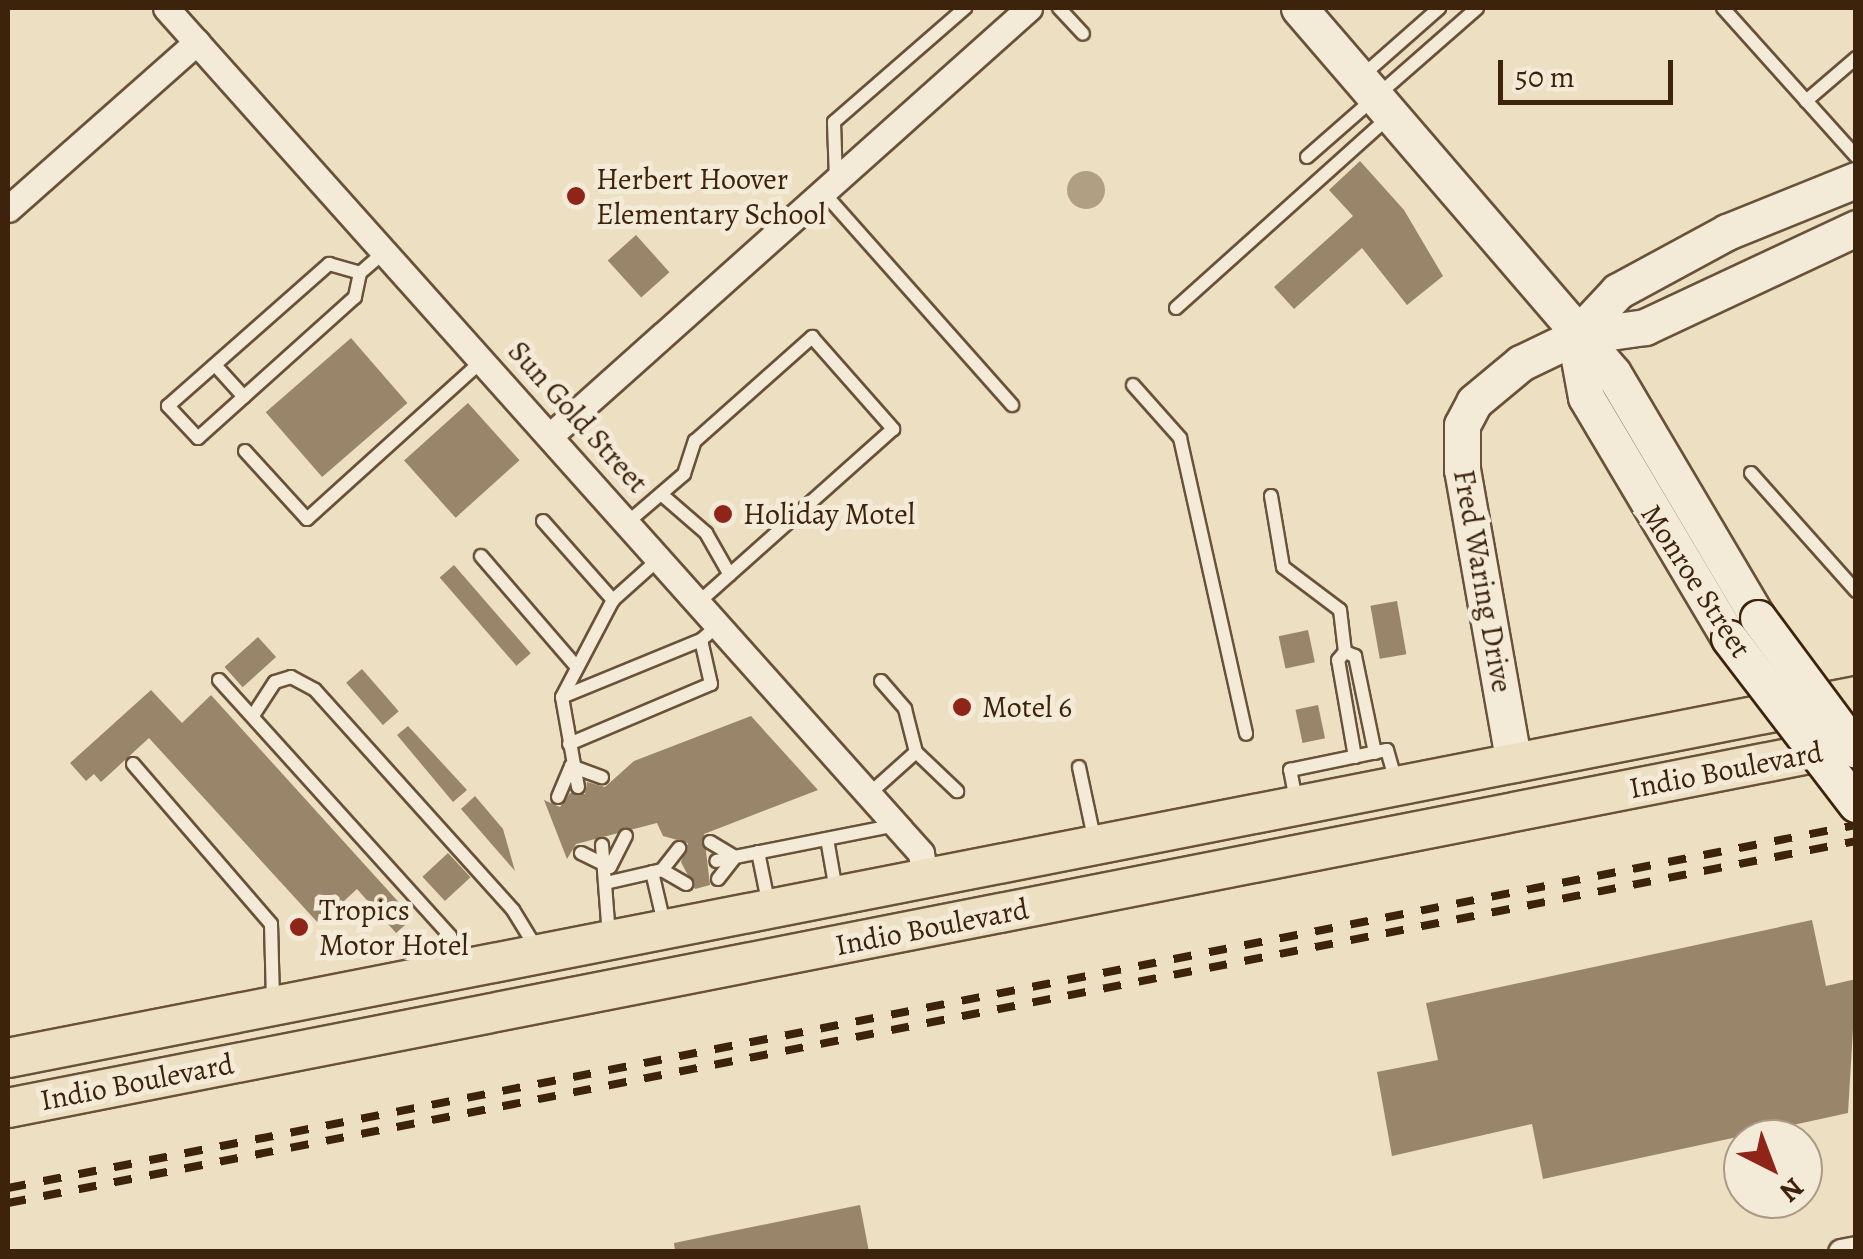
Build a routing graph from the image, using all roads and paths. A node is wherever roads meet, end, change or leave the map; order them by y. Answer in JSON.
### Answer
{"nodes":[{"id":1,"x":166,"y":8,"type":"edge"},
{"id":2,"x":965,"y":8,"type":"edge"},
{"id":3,"x":1029,"y":8,"type":"edge"},
{"id":4,"x":1058,"y":8,"type":"edge"},
{"id":5,"x":1299,"y":8,"type":"edge"},
{"id":6,"x":1439,"y":8,"type":"edge"},
{"id":7,"x":1477,"y":8,"type":"edge"},
{"id":8,"x":1723,"y":8,"type":"edge"},
{"id":9,"x":1083,"y":34,"type":"dead end"},
{"id":10,"x":197,"y":42,"type":"junction"},
{"id":11,"x":1856,"y":58,"type":"edge"},
{"id":12,"x":1376,"y":95,"type":"junction"},
{"id":13,"x":1806,"y":101,"type":"junction"},
{"id":14,"x":1856,"y":156,"type":"edge"},
{"id":15,"x":1307,"y":157,"type":"dead end"},
{"id":16,"x":1856,"y":180,"type":"edge"},
{"id":17,"x":829,"y":186,"type":"junction"},
{"id":18,"x":8,"y":209,"type":"edge"},
{"id":19,"x":1856,"y":228,"type":"edge"},
{"id":20,"x":385,"y":251,"type":"junction"},
{"id":21,"x":360,"y":273,"type":"junction"},
{"id":22,"x":1176,"y":308,"type":"dead end"},
{"id":23,"x":1575,"y":337,"type":"junction"},
{"id":24,"x":484,"y":360,"type":"junction"},
{"id":25,"x":215,"y":365,"type":"junction"},
{"id":26,"x":1134,"y":385,"type":"dead end"},
{"id":27,"x":244,"y":396,"type":"junction"},
{"id":28,"x":1012,"y":405,"type":"dead end"},
{"id":29,"x":551,"y":435,"type":"junction"},
{"id":30,"x":246,"y":451,"type":"dead end"},
{"id":31,"x":1750,"y":473,"type":"dead end"},
{"id":32,"x":661,"y":494,"type":"junction"},
{"id":33,"x":1272,"y":496,"type":"dead end"},
{"id":34,"x":543,"y":521,"type":"dead end"},
{"id":35,"x":628,"y":522,"type":"junction"},
{"id":36,"x":481,"y":556,"type":"dead end"},
{"id":37,"x":660,"y":558,"type":"junction"},
{"id":38,"x":730,"y":575,"type":"junction"},
{"id":39,"x":1856,"y":591,"type":"edge"},
{"id":40,"x":613,"y":600,"type":"junction"},
{"id":41,"x":699,"y":602,"type":"junction"},
{"id":42,"x":710,"y":632,"type":"junction"},
{"id":43,"x":1345,"y":652,"type":"junction"},
{"id":44,"x":576,"y":664,"type":"junction"},
{"id":45,"x":218,"y":680,"type":"dead end"},
{"id":46,"x":881,"y":680,"type":"dead end"},
{"id":47,"x":1856,"y":696,"type":"edge"},
{"id":48,"x":562,"y":697,"type":"junction"},
{"id":49,"x":254,"y":714,"type":"junction"},
{"id":50,"x":1751,"y":717,"type":"junction"},
{"id":51,"x":1246,"y":734,"type":"dead end"},
{"id":52,"x":569,"y":744,"type":"junction"},
{"id":53,"x":1856,"y":748,"type":"edge"},
{"id":54,"x":916,"y":752,"type":"junction"},
{"id":55,"x":1375,"y":752,"type":"junction"},
{"id":56,"x":1355,"y":757,"type":"junction"},
{"id":57,"x":134,"y":764,"type":"dead end"},
{"id":58,"x":1514,"y":764,"type":"junction"},
{"id":59,"x":571,"y":766,"type":"junction"},
{"id":60,"x":1078,"y":767,"type":"dead end"},
{"id":61,"x":602,"y":778,"type":"dead end"},
{"id":62,"x":1398,"y":786,"type":"junction"},
{"id":63,"x":578,"y":787,"type":"dead end"},
{"id":64,"x":957,"y":791,"type":"dead end"},
{"id":65,"x":869,"y":794,"type":"junction"},
{"id":66,"x":558,"y":796,"type":"dead end"},
{"id":67,"x":1590,"y":797,"type":"junction"},
{"id":68,"x":1856,"y":804,"type":"edge"},
{"id":69,"x":1297,"y":806,"type":"junction"},
{"id":70,"x":896,"y":825,"type":"junction"},
{"id":71,"x":626,"y":836,"type":"dead end"},
{"id":72,"x":827,"y":839,"type":"junction"},
{"id":73,"x":710,"y":842,"type":"dead end"},
{"id":74,"x":1096,"y":844,"type":"junction"},
{"id":75,"x":602,"y":845,"type":"dead end"},
{"id":76,"x":679,"y":848,"type":"dead end"},
{"id":77,"x":581,"y":852,"type":"dead end"},
{"id":78,"x":758,"y":852,"type":"junction"},
{"id":79,"x":734,"y":857,"type":"junction"},
{"id":80,"x":1282,"y":858,"type":"junction"},
{"id":81,"x":716,"y":861,"type":"dead end"},
{"id":82,"x":684,"y":866,"type":"dead end"},
{"id":83,"x":657,"y":871,"type":"junction"},
{"id":84,"x":610,"y":874,"type":"junction"},
{"id":85,"x":925,"y":878,"type":"junction"},
{"id":86,"x":718,"y":879,"type":"dead end"},
{"id":87,"x":686,"y":884,"type":"dead end"},
{"id":88,"x":837,"y":895,"type":"junction"},
{"id":89,"x":770,"y":908,"type":"junction"},
{"id":90,"x":1011,"y":911,"type":"junction"},
{"id":91,"x":665,"y":929,"type":"junction"},
{"id":92,"x":608,"y":940,"type":"junction"},
{"id":93,"x":540,"y":954,"type":"junction"},
{"id":94,"x":462,"y":969,"type":"junction"},
{"id":95,"x":704,"y":971,"type":"junction"},
{"id":96,"x":274,"y":1006,"type":"junction"},
{"id":97,"x":8,"y":1058,"type":"edge"},
{"id":98,"x":8,"y":1108,"type":"edge"},
{"id":99,"x":1856,"y":1248,"type":"edge"},
{"id":100,"x":1841,"y":1252,"type":"edge"}],
"edges":[{"from":1,"to":10,"type":"street","name":"Sun Gold Street"},
{"from":2,"to":17,"type":"lane"},
{"from":3,"to":17,"type":"street"},
{"from":4,"to":9,"type":"lane"},
{"from":5,"to":12,"type":"main road","name":"Monroe Street"},
{"from":6,"to":12,"type":"lane"},
{"from":7,"to":12,"type":"lane"},
{"from":8,"to":13,"type":"lane"},
{"from":10,"to":18,"type":"street"},
{"from":10,"to":20,"type":"street","name":"Sun Gold Street"},
{"from":11,"to":13,"type":"lane"},
{"from":12,"to":15,"type":"lane"},
{"from":12,"to":22,"type":"lane"},
{"from":12,"to":23,"type":"main road","name":"Monroe Street"},
{"from":13,"to":14,"type":"lane"},
{"from":16,"to":23,"type":"main road","name":"Fred Waring Drive"},
{"from":17,"to":28,"type":"lane"},
{"from":17,"to":29,"type":"street"},
{"from":19,"to":23,"type":"main road","name":"Fred Waring Drive"},
{"from":20,"to":21,"type":"lane"},
{"from":20,"to":24,"type":"street","name":"Sun Gold Street"},
{"from":21,"to":25,"type":"lane"},
{"from":21,"to":27,"type":"lane"},
{"from":23,"to":53,"type":"main road","name":"Monroe Street","bridge":true},
{"from":23,"to":58,"type":"main road","name":"Fred Waring Drive"},
{"from":23,"to":68,"type":"main road","name":"Monroe Street","bridge":true},
{"from":24,"to":29,"type":"street","name":"Sun Gold Street"},
{"from":24,"to":30,"type":"lane"},
{"from":25,"to":27,"type":"lane"},
{"from":25,"to":27,"type":"lane"},
{"from":26,"to":51,"type":"lane"},
{"from":29,"to":35,"type":"street","name":"Sun Gold Street"},
{"from":31,"to":39,"type":"lane"},
{"from":32,"to":35,"type":"lane"},
{"from":32,"to":38,"type":"lane"},
{"from":32,"to":38,"type":"lane"},
{"from":33,"to":43,"type":"lane"},
{"from":34,"to":40,"type":"lane"},
{"from":35,"to":37,"type":"street","name":"Sun Gold Street"},
{"from":36,"to":44,"type":"lane"},
{"from":37,"to":40,"type":"lane"},
{"from":37,"to":41,"type":"street","name":"Sun Gold Street"},
{"from":38,"to":41,"type":"lane"},
{"from":40,"to":44,"type":"lane"},
{"from":41,"to":42,"type":"street","name":"Sun Gold Street"},
{"from":42,"to":48,"type":"lane"},
{"from":42,"to":52,"type":"lane"},
{"from":42,"to":65,"type":"street","name":"Sun Gold Street"},
{"from":43,"to":55,"type":"lane"},
{"from":43,"to":56,"type":"lane"},
{"from":44,"to":48,"type":"lane"},
{"from":45,"to":49,"type":"lane"},
{"from":46,"to":54,"type":"lane"},
{"from":47,"to":50,"type":"main road","name":"Indio Boulevard"},
{"from":48,"to":52,"type":"lane"},
{"from":49,"to":93,"type":"lane"},
{"from":49,"to":94,"type":"lane"},
{"from":50,"to":58,"type":"main road","name":"Indio Boulevard"},
{"from":50,"to":67,"type":"main road"},
{"from":52,"to":59,"type":"lane"},
{"from":53,"to":67,"type":"main road","name":"Indio Boulevard"},
{"from":54,"to":64,"type":"lane"},
{"from":54,"to":65,"type":"lane"},
{"from":55,"to":56,"type":"lane"},
{"from":55,"to":62,"type":"lane"},
{"from":56,"to":69,"type":"lane"},
{"from":57,"to":96,"type":"lane"},
{"from":58,"to":62,"type":"main road","name":"Indio Boulevard"},
{"from":58,"to":67,"type":"main road"},
{"from":58,"to":80,"type":"main road"},
{"from":59,"to":61,"type":"lane"},
{"from":59,"to":63,"type":"lane"},
{"from":59,"to":66,"type":"lane"},
{"from":60,"to":74,"type":"lane"},
{"from":62,"to":69,"type":"main road","name":"Indio Boulevard"},
{"from":65,"to":70,"type":"street","name":"Sun Gold Street"},
{"from":67,"to":80,"type":"main road","name":"Indio Boulevard"},
{"from":69,"to":74,"type":"main road","name":"Indio Boulevard"},
{"from":70,"to":72,"type":"lane"},
{"from":70,"to":85,"type":"street","name":"Sun Gold Street"},
{"from":71,"to":84,"type":"lane"},
{"from":72,"to":78,"type":"lane"},
{"from":72,"to":88,"type":"lane"},
{"from":73,"to":79,"type":"lane"},
{"from":74,"to":85,"type":"main road","name":"Indio Boulevard"},
{"from":75,"to":84,"type":"lane"},
{"from":76,"to":83,"type":"lane"},
{"from":77,"to":84,"type":"lane"},
{"from":78,"to":79,"type":"lane"},
{"from":78,"to":89,"type":"lane"},
{"from":79,"to":81,"type":"lane"},
{"from":79,"to":86,"type":"lane"},
{"from":80,"to":90,"type":"main road","name":"Indio Boulevard"},
{"from":82,"to":83,"type":"lane"},
{"from":83,"to":84,"type":"lane"},
{"from":83,"to":87,"type":"lane"},
{"from":83,"to":91,"type":"lane"},
{"from":84,"to":92,"type":"lane"},
{"from":85,"to":88,"type":"main road","name":"Indio Boulevard"},
{"from":85,"to":90,"type":"main road"},
{"from":85,"to":95,"type":"main road"},
{"from":88,"to":89,"type":"main road","name":"Indio Boulevard"},
{"from":89,"to":91,"type":"main road","name":"Indio Boulevard"},
{"from":90,"to":95,"type":"main road","name":"Indio Boulevard"},
{"from":91,"to":92,"type":"main road","name":"Indio Boulevard"},
{"from":92,"to":93,"type":"main road","name":"Indio Boulevard"},
{"from":93,"to":94,"type":"main road","name":"Indio Boulevard"},
{"from":94,"to":96,"type":"main road","name":"Indio Boulevard"},
{"from":95,"to":98,"type":"main road","name":"Indio Boulevard"},
{"from":96,"to":97,"type":"main road","name":"Indio Boulevard"},
{"from":99,"to":100,"type":"street"}]}
